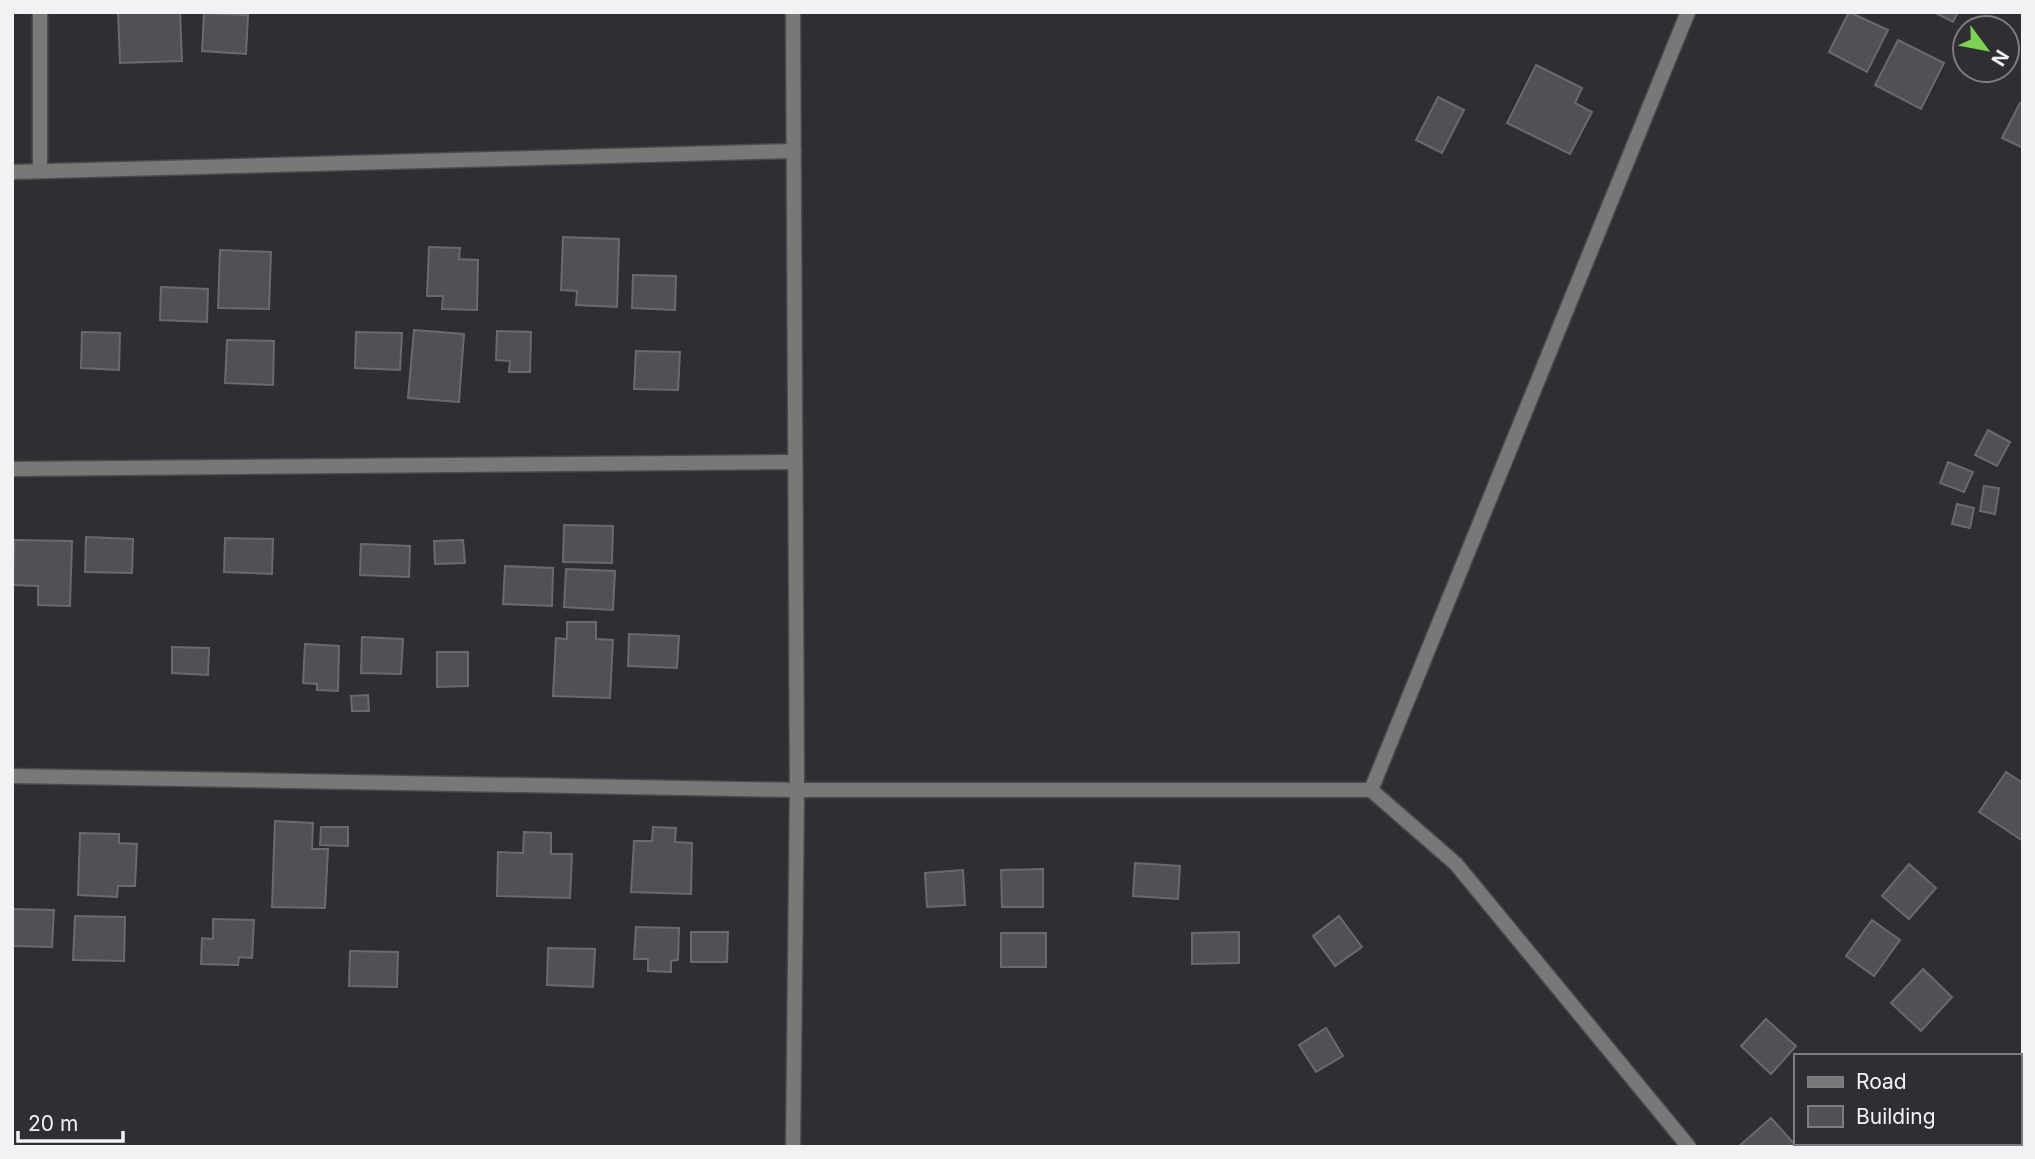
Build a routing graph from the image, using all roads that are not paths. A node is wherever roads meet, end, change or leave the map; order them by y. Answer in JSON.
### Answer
{"nodes":[{"id":1,"x":40,"y":12,"type":"edge"},
{"id":2,"x":793,"y":12,"type":"edge"},
{"id":3,"x":1688,"y":12,"type":"edge"},
{"id":4,"x":794,"y":151,"type":"junction"},
{"id":5,"x":40,"y":171,"type":"junction"},
{"id":6,"x":12,"y":172,"type":"edge"},
{"id":7,"x":795,"y":463,"type":"junction"},
{"id":8,"x":12,"y":469,"type":"edge"},
{"id":9,"x":12,"y":776,"type":"edge"},
{"id":10,"x":797,"y":790,"type":"junction"},
{"id":11,"x":1371,"y":790,"type":"junction"},
{"id":12,"x":793,"y":1147,"type":"edge"},
{"id":13,"x":1689,"y":1147,"type":"edge"}],
"edges":[{"from":1,"to":5,"type":"street"},
{"from":2,"to":4,"type":"street"},
{"from":3,"to":11,"type":"street"},
{"from":4,"to":5,"type":"street"},
{"from":4,"to":7,"type":"street"},
{"from":5,"to":6,"type":"street"},
{"from":7,"to":8,"type":"street"},
{"from":7,"to":10,"type":"street"},
{"from":9,"to":10,"type":"street"},
{"from":10,"to":11,"type":"street"},
{"from":10,"to":12,"type":"street"},
{"from":11,"to":13,"type":"street"}]}
